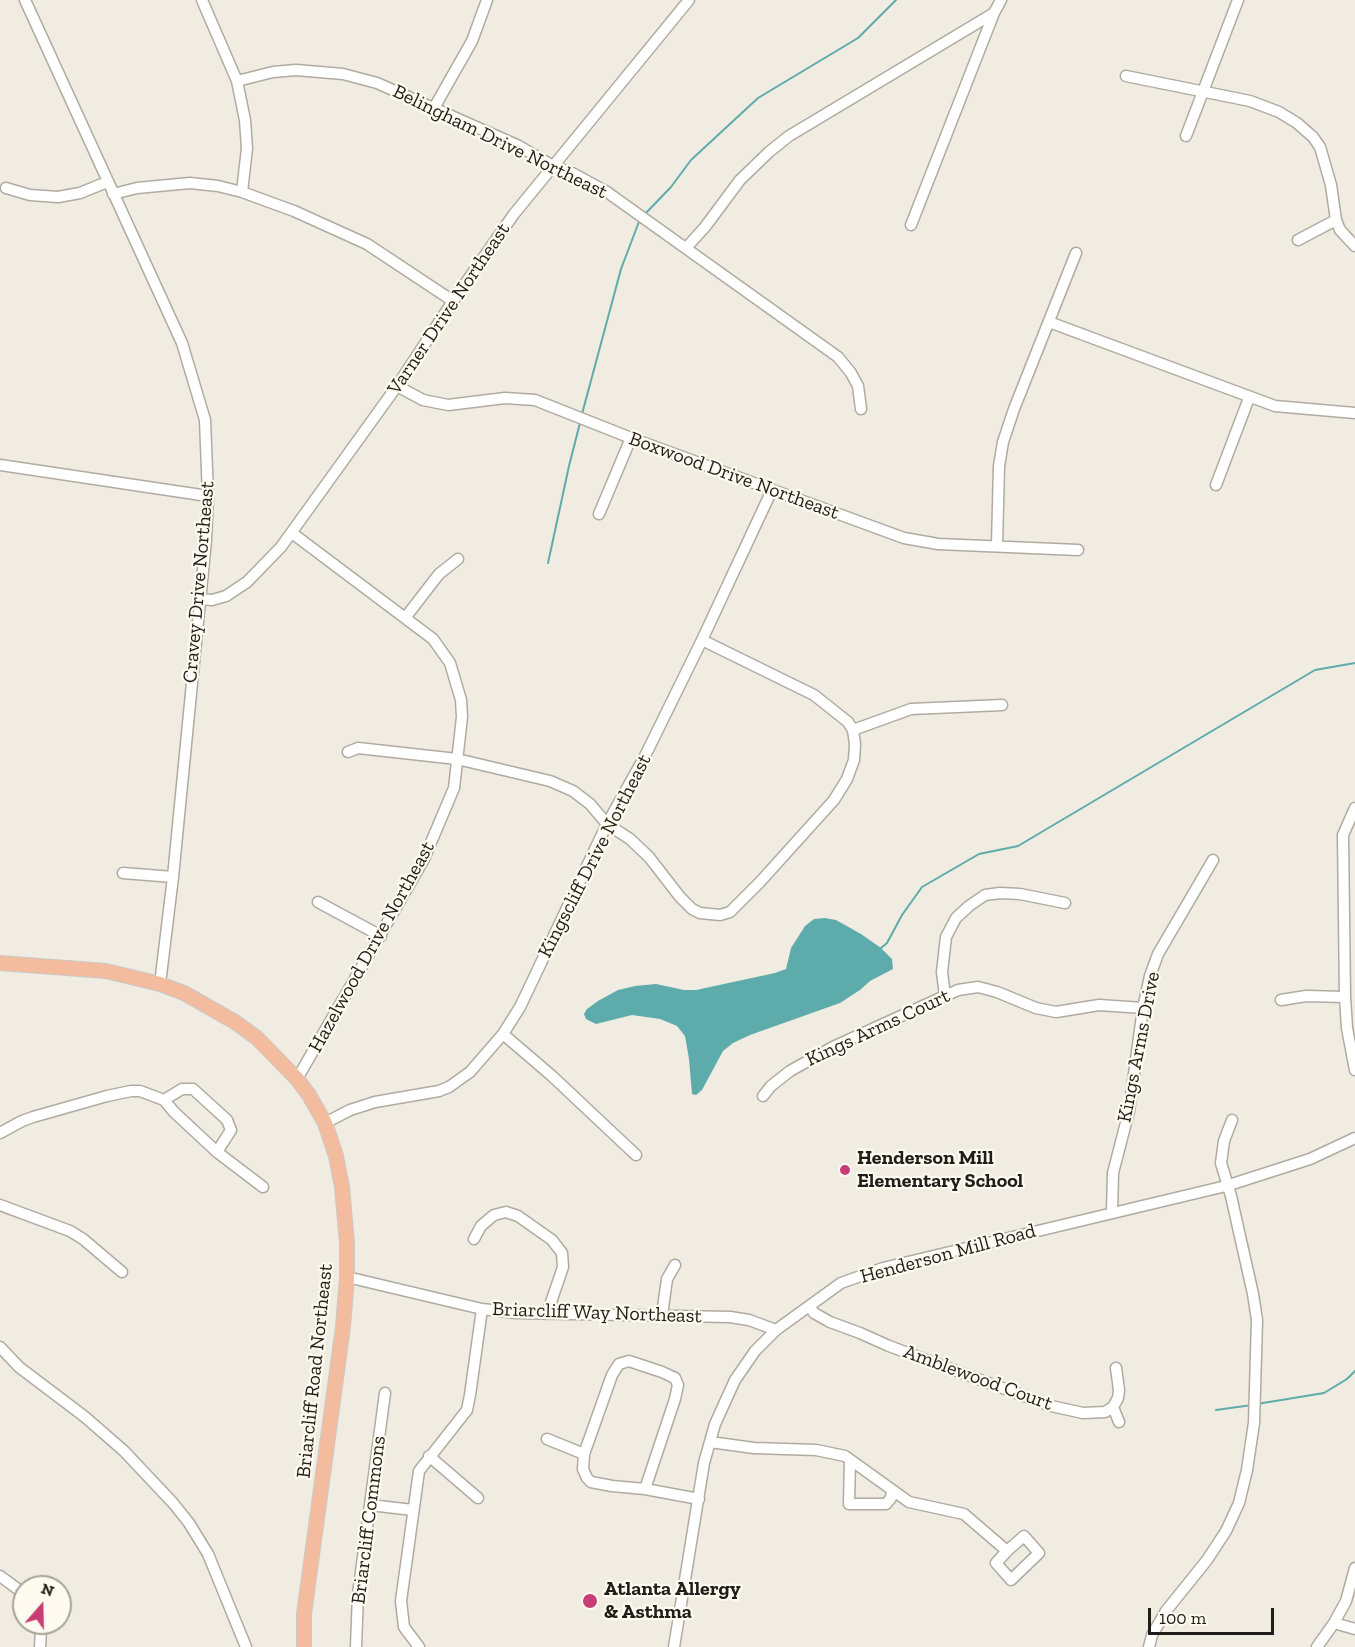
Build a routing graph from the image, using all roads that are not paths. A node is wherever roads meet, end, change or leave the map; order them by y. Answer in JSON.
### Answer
{"nodes":[{"id":1,"x":25,"y":0,"type":"edge"},
{"id":2,"x":202,"y":0,"type":"edge"},
{"id":3,"x":488,"y":0,"type":"edge"},
{"id":4,"x":689,"y":0,"type":"edge"},
{"id":5,"x":1001,"y":0,"type":"edge"},
{"id":6,"x":1238,"y":0,"type":"edge"},
{"id":7,"x":994,"y":13,"type":"junction"},
{"id":8,"x":1126,"y":76,"type":"dead end"},
{"id":9,"x":237,"y":81,"type":"junction"},
{"id":10,"x":1202,"y":92,"type":"junction"},
{"id":11,"x":434,"y":108,"type":"junction"},
{"id":12,"x":1186,"y":136,"type":"dead end"},
{"id":13,"x":553,"y":166,"type":"junction"},
{"id":14,"x":107,"y":182,"type":"junction"},
{"id":15,"x":6,"y":188,"type":"dead end"},
{"id":16,"x":242,"y":192,"type":"junction"},
{"id":17,"x":113,"y":194,"type":"junction"},
{"id":18,"x":1336,"y":220,"type":"junction"},
{"id":19,"x":911,"y":225,"type":"dead end"},
{"id":20,"x":1298,"y":240,"type":"dead end"},
{"id":21,"x":1355,"y":246,"type":"edge"},
{"id":22,"x":686,"y":248,"type":"junction"},
{"id":23,"x":1076,"y":253,"type":"dead end"},
{"id":24,"x":453,"y":301,"type":"junction"},
{"id":25,"x":1049,"y":322,"type":"junction"},
{"id":26,"x":397,"y":386,"type":"junction"},
{"id":27,"x":1249,"y":398,"type":"junction"},
{"id":28,"x":861,"y":409,"type":"dead end"},
{"id":29,"x":1355,"y":413,"type":"edge"},
{"id":30,"x":631,"y":438,"type":"junction"},
{"id":31,"x":0,"y":465,"type":"edge"},
{"id":32,"x":1216,"y":485,"type":"dead end"},
{"id":33,"x":772,"y":490,"type":"junction"},
{"id":34,"x":208,"y":496,"type":"junction"},
{"id":35,"x":599,"y":514,"type":"dead end"},
{"id":36,"x":292,"y":533,"type":"junction"},
{"id":37,"x":997,"y":545,"type":"junction"},
{"id":38,"x":1078,"y":550,"type":"dead end"},
{"id":39,"x":458,"y":559,"type":"dead end"},
{"id":40,"x":200,"y":599,"type":"junction"},
{"id":41,"x":405,"y":618,"type":"junction"},
{"id":42,"x":702,"y":640,"type":"junction"},
{"id":43,"x":1002,"y":705,"type":"dead end"},
{"id":44,"x":853,"y":730,"type":"junction"},
{"id":45,"x":348,"y":752,"type":"dead end"},
{"id":46,"x":457,"y":759,"type":"junction"},
{"id":47,"x":1355,"y":807,"type":"edge"},
{"id":48,"x":608,"y":824,"type":"junction"},
{"id":49,"x":1213,"y":860,"type":"dead end"},
{"id":50,"x":123,"y":873,"type":"dead end"},
{"id":51,"x":173,"y":877,"type":"junction"},
{"id":52,"x":318,"y":902,"type":"dead end"},
{"id":53,"x":1065,"y":903,"type":"dead end"},
{"id":54,"x":381,"y":936,"type":"junction"},
{"id":55,"x":1350,"y":951,"type":"edge"},
{"id":56,"x":0,"y":963,"type":"edge"},
{"id":57,"x":160,"y":984,"type":"junction"},
{"id":58,"x":945,"y":996,"type":"junction"},
{"id":59,"x":1345,"y":997,"type":"junction"},
{"id":60,"x":1281,"y":1000,"type":"dead end"},
{"id":61,"x":1143,"y":1008,"type":"junction"},
{"id":62,"x":503,"y":1034,"type":"junction"},
{"id":63,"x":1355,"y":1070,"type":"edge"},
{"id":64,"x":297,"y":1079,"type":"junction"},
{"id":65,"x":763,"y":1096,"type":"dead end"},
{"id":66,"x":164,"y":1101,"type":"junction"},
{"id":67,"x":1232,"y":1120,"type":"dead end"},
{"id":68,"x":325,"y":1123,"type":"junction"},
{"id":69,"x":0,"y":1133,"type":"edge"},
{"id":70,"x":1355,"y":1138,"type":"edge"},
{"id":71,"x":217,"y":1152,"type":"junction"},
{"id":72,"x":636,"y":1155,"type":"dead end"},
{"id":73,"x":1226,"y":1186,"type":"junction"},
{"id":74,"x":263,"y":1187,"type":"dead end"},
{"id":75,"x":0,"y":1204,"type":"edge"},
{"id":76,"x":1112,"y":1212,"type":"junction"},
{"id":77,"x":474,"y":1239,"type":"dead end"},
{"id":78,"x":675,"y":1265,"type":"dead end"},
{"id":79,"x":122,"y":1272,"type":"dead end"},
{"id":80,"x":347,"y":1277,"type":"junction"},
{"id":81,"x":810,"y":1307,"type":"junction"},
{"id":82,"x":482,"y":1310,"type":"junction"},
{"id":83,"x":547,"y":1314,"type":"junction"},
{"id":84,"x":662,"y":1315,"type":"junction"},
{"id":85,"x":776,"y":1330,"type":"junction"},
{"id":86,"x":0,"y":1347,"type":"edge"},
{"id":87,"x":1116,"y":1368,"type":"dead end"},
{"id":88,"x":385,"y":1393,"type":"dead end"},
{"id":89,"x":1113,"y":1407,"type":"junction"},
{"id":90,"x":1119,"y":1422,"type":"dead end"},
{"id":91,"x":547,"y":1439,"type":"dead end"},
{"id":92,"x":710,"y":1442,"type":"junction"},
{"id":93,"x":584,"y":1454,"type":"junction"},
{"id":94,"x":429,"y":1456,"type":"junction"},
{"id":95,"x":850,"y":1460,"type":"junction"},
{"id":96,"x":645,"y":1489,"type":"junction"},
{"id":97,"x":892,"y":1491,"type":"junction"},
{"id":98,"x":478,"y":1498,"type":"dead end"},
{"id":99,"x":699,"y":1500,"type":"junction"},
{"id":100,"x":370,"y":1505,"type":"junction"},
{"id":101,"x":413,"y":1510,"type":"junction"},
{"id":102,"x":1007,"y":1551,"type":"dead end"},
{"id":103,"x":1355,"y":1568,"type":"edge"},
{"id":104,"x":1334,"y":1623,"type":"junction"},
{"id":105,"x":1355,"y":1629,"type":"edge"},
{"id":106,"x":422,"y":1645,"type":"edge"},
{"id":107,"x":246,"y":1647,"type":"edge"},
{"id":108,"x":304,"y":1647,"type":"edge"},
{"id":109,"x":356,"y":1647,"type":"edge"},
{"id":110,"x":674,"y":1647,"type":"edge"},
{"id":111,"x":1149,"y":1647,"type":"edge"},
{"id":112,"x":1317,"y":1647,"type":"edge"}],
"edges":[{"from":1,"to":14,"type":"street","name":"Cravey Drive Northeast"},
{"from":2,"to":9,"type":"street"},
{"from":3,"to":11,"type":"street"},
{"from":4,"to":13,"type":"street","name":"Varner Drive Northeast"},
{"from":5,"to":7,"type":"street"},
{"from":6,"to":10,"type":"street"},
{"from":7,"to":19,"type":"street"},
{"from":7,"to":22,"type":"street"},
{"from":8,"to":10,"type":"street"},
{"from":9,"to":11,"type":"street","name":"Belingham Drive Northeast"},
{"from":9,"to":16,"type":"street"},
{"from":10,"to":12,"type":"street"},
{"from":10,"to":18,"type":"street"},
{"from":11,"to":13,"type":"street","name":"Belingham Drive Northeast"},
{"from":13,"to":22,"type":"street","name":"Belingham Drive Northeast"},
{"from":13,"to":24,"type":"street","name":"Varner Drive Northeast"},
{"from":14,"to":15,"type":"street"},
{"from":14,"to":17,"type":"street","name":"Cravey Drive Northeast"},
{"from":16,"to":17,"type":"street"},
{"from":16,"to":24,"type":"street"},
{"from":17,"to":34,"type":"street","name":"Cravey Drive Northeast"},
{"from":18,"to":20,"type":"street"},
{"from":18,"to":21,"type":"street"},
{"from":22,"to":28,"type":"street","name":"Belingham Drive Northeast"},
{"from":23,"to":25,"type":"street"},
{"from":24,"to":26,"type":"street","name":"Varner Drive Northeast"},
{"from":25,"to":27,"type":"street"},
{"from":25,"to":37,"type":"street"},
{"from":26,"to":30,"type":"street","name":"Boxwood Drive Northeast"},
{"from":26,"to":36,"type":"street","name":"Varner Drive Northeast"},
{"from":27,"to":29,"type":"street"},
{"from":27,"to":32,"type":"street"},
{"from":30,"to":33,"type":"street","name":"Boxwood Drive Northeast"},
{"from":30,"to":35,"type":"street"},
{"from":31,"to":34,"type":"street"},
{"from":33,"to":37,"type":"street","name":"Boxwood Drive Northeast"},
{"from":33,"to":42,"type":"street","name":"Kingscliff Drive Northeast"},
{"from":34,"to":40,"type":"street","name":"Cravey Drive Northeast"},
{"from":36,"to":40,"type":"street","name":"Varner Drive Northeast"},
{"from":36,"to":41,"type":"street","name":"Hazelwood Drive Northeast"},
{"from":37,"to":38,"type":"street","name":"Boxwood Drive Northeast"},
{"from":39,"to":41,"type":"street"},
{"from":40,"to":51,"type":"street","name":"Cravey Drive Northeast"},
{"from":41,"to":46,"type":"street","name":"Hazelwood Drive Northeast"},
{"from":42,"to":44,"type":"street"},
{"from":42,"to":48,"type":"street","name":"Kingscliff Drive Northeast"},
{"from":43,"to":44,"type":"street"},
{"from":44,"to":48,"type":"street"},
{"from":45,"to":46,"type":"street"},
{"from":46,"to":48,"type":"street"},
{"from":46,"to":54,"type":"street","name":"Hazelwood Drive Northeast"},
{"from":47,"to":55,"type":"street"},
{"from":48,"to":62,"type":"street","name":"Kingscliff Drive Northeast"},
{"from":49,"to":61,"type":"street","name":"Kings Arms Drive"},
{"from":50,"to":51,"type":"street"},
{"from":51,"to":57,"type":"street","name":"Cravey Drive Northeast"},
{"from":52,"to":54,"type":"street"},
{"from":53,"to":58,"type":"street"},
{"from":54,"to":64,"type":"street","name":"Hazelwood Drive Northeast"},
{"from":55,"to":59,"type":"street"},
{"from":56,"to":57,"type":"main road","name":"Briarcliff Road Northeast"},
{"from":57,"to":64,"type":"main road","name":"Briarcliff Road Northeast"},
{"from":58,"to":61,"type":"street","name":"Kings Arms Court"},
{"from":58,"to":65,"type":"street","name":"Kings Arms Court"},
{"from":59,"to":60,"type":"street"},
{"from":59,"to":63,"type":"street"},
{"from":61,"to":76,"type":"street","name":"Kings Arms Drive"},
{"from":62,"to":68,"type":"street","name":"Kingscliff Drive Northeast"},
{"from":62,"to":72,"type":"street"},
{"from":64,"to":68,"type":"main road","name":"Briarcliff Road Northeast"},
{"from":66,"to":69,"type":"street"},
{"from":66,"to":71,"type":"street"},
{"from":66,"to":71,"type":"street"},
{"from":67,"to":73,"type":"street"},
{"from":68,"to":80,"type":"main road","name":"Briarcliff Road Northeast"},
{"from":70,"to":73,"type":"street","name":"Henderson Mill Road"},
{"from":71,"to":74,"type":"street"},
{"from":73,"to":76,"type":"street","name":"Henderson Mill Road"},
{"from":73,"to":111,"type":"street"},
{"from":75,"to":79,"type":"street"},
{"from":76,"to":81,"type":"street","name":"Henderson Mill Road"},
{"from":77,"to":83,"type":"street"},
{"from":78,"to":84,"type":"street"},
{"from":80,"to":82,"type":"street","name":"Briarcliff Way Northeast"},
{"from":80,"to":108,"type":"main road","name":"Briarcliff Road Northeast"},
{"from":81,"to":85,"type":"street","name":"Henderson Mill Road"},
{"from":81,"to":89,"type":"street","name":"Amblewood Court"},
{"from":82,"to":83,"type":"street","name":"Briarcliff Way Northeast"},
{"from":82,"to":94,"type":"street"},
{"from":83,"to":84,"type":"street","name":"Briarcliff Way Northeast"},
{"from":84,"to":85,"type":"street","name":"Briarcliff Way Northeast"},
{"from":85,"to":92,"type":"street","name":"Henderson Mill Road"},
{"from":86,"to":107,"type":"street"},
{"from":87,"to":89,"type":"street"},
{"from":88,"to":100,"type":"street","name":"Briarcliff Commons"},
{"from":89,"to":90,"type":"street"},
{"from":91,"to":93,"type":"street"},
{"from":92,"to":95,"type":"street"},
{"from":92,"to":99,"type":"street","name":"Henderson Mill Road"},
{"from":93,"to":96,"type":"street"},
{"from":93,"to":96,"type":"street"},
{"from":94,"to":98,"type":"street"},
{"from":94,"to":101,"type":"street"},
{"from":95,"to":97,"type":"street"},
{"from":95,"to":97,"type":"street"},
{"from":96,"to":99,"type":"street"},
{"from":97,"to":102,"type":"street"},
{"from":99,"to":110,"type":"street","name":"Henderson Mill Road"},
{"from":100,"to":101,"type":"street"},
{"from":100,"to":109,"type":"street","name":"Briarcliff Commons"},
{"from":101,"to":106,"type":"street"},
{"from":103,"to":104,"type":"street"},
{"from":104,"to":105,"type":"street"},
{"from":104,"to":112,"type":"street"}]}
